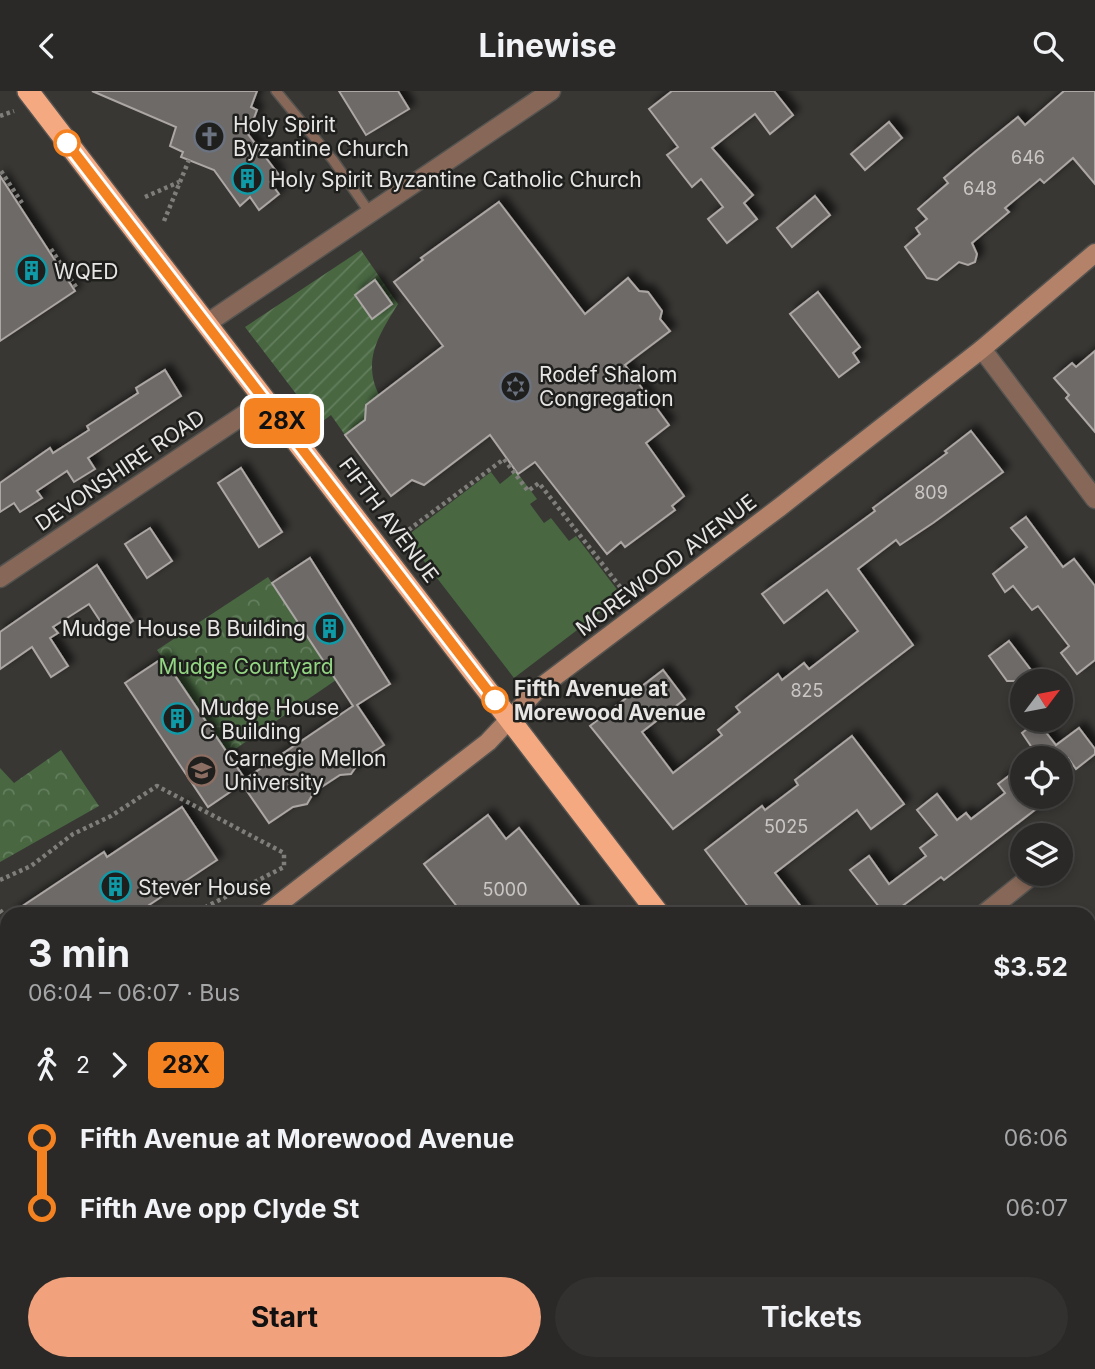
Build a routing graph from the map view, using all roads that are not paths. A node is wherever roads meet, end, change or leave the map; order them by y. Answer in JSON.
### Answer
{"nodes":[{"id":1,"x":28,"y":91,"type":"edge"},
{"id":2,"x":276,"y":91,"type":"edge"},
{"id":3,"x":551,"y":91,"type":"edge"},
{"id":4,"x":370,"y":213,"type":"junction"},
{"id":5,"x":1095,"y":253,"type":"edge"},
{"id":6,"x":206,"y":324,"type":"junction"},
{"id":7,"x":982,"y":349,"type":"junction"},
{"id":8,"x":266,"y":400,"type":"junction"},
{"id":9,"x":1095,"y":499,"type":"edge"},
{"id":10,"x":0,"y":578,"type":"edge"},
{"id":11,"x":510,"y":719,"type":"junction"},
{"id":12,"x":1019,"y":886,"type":"edge"},
{"id":13,"x":275,"y":907,"type":"edge"},
{"id":14,"x":654,"y":907,"type":"edge"},
{"id":15,"x":992,"y":907,"type":"edge"}],
"edges":[{"from":1,"to":6,"type":"highway","name":"FIFTH AVENUE"},
{"from":2,"to":4,"type":"lane"},
{"from":3,"to":4,"type":"street"},
{"from":4,"to":6,"type":"street"},
{"from":5,"to":7,"type":"main road","name":"MOREWOOD AVENUE"},
{"from":6,"to":8,"type":"highway","name":"FIFTH AVENUE"},
{"from":7,"to":9,"type":"street"},
{"from":7,"to":11,"type":"main road","name":"MOREWOOD AVENUE"},
{"from":8,"to":10,"type":"street","name":"DEVONSHIRE ROAD"},
{"from":8,"to":11,"type":"highway","name":"FIFTH AVENUE"},
{"from":11,"to":13,"type":"main road","name":"MOREWOOD AVENUE"},
{"from":11,"to":14,"type":"highway","name":"FIFTH AVENUE"},
{"from":12,"to":15,"type":"street"}]}
